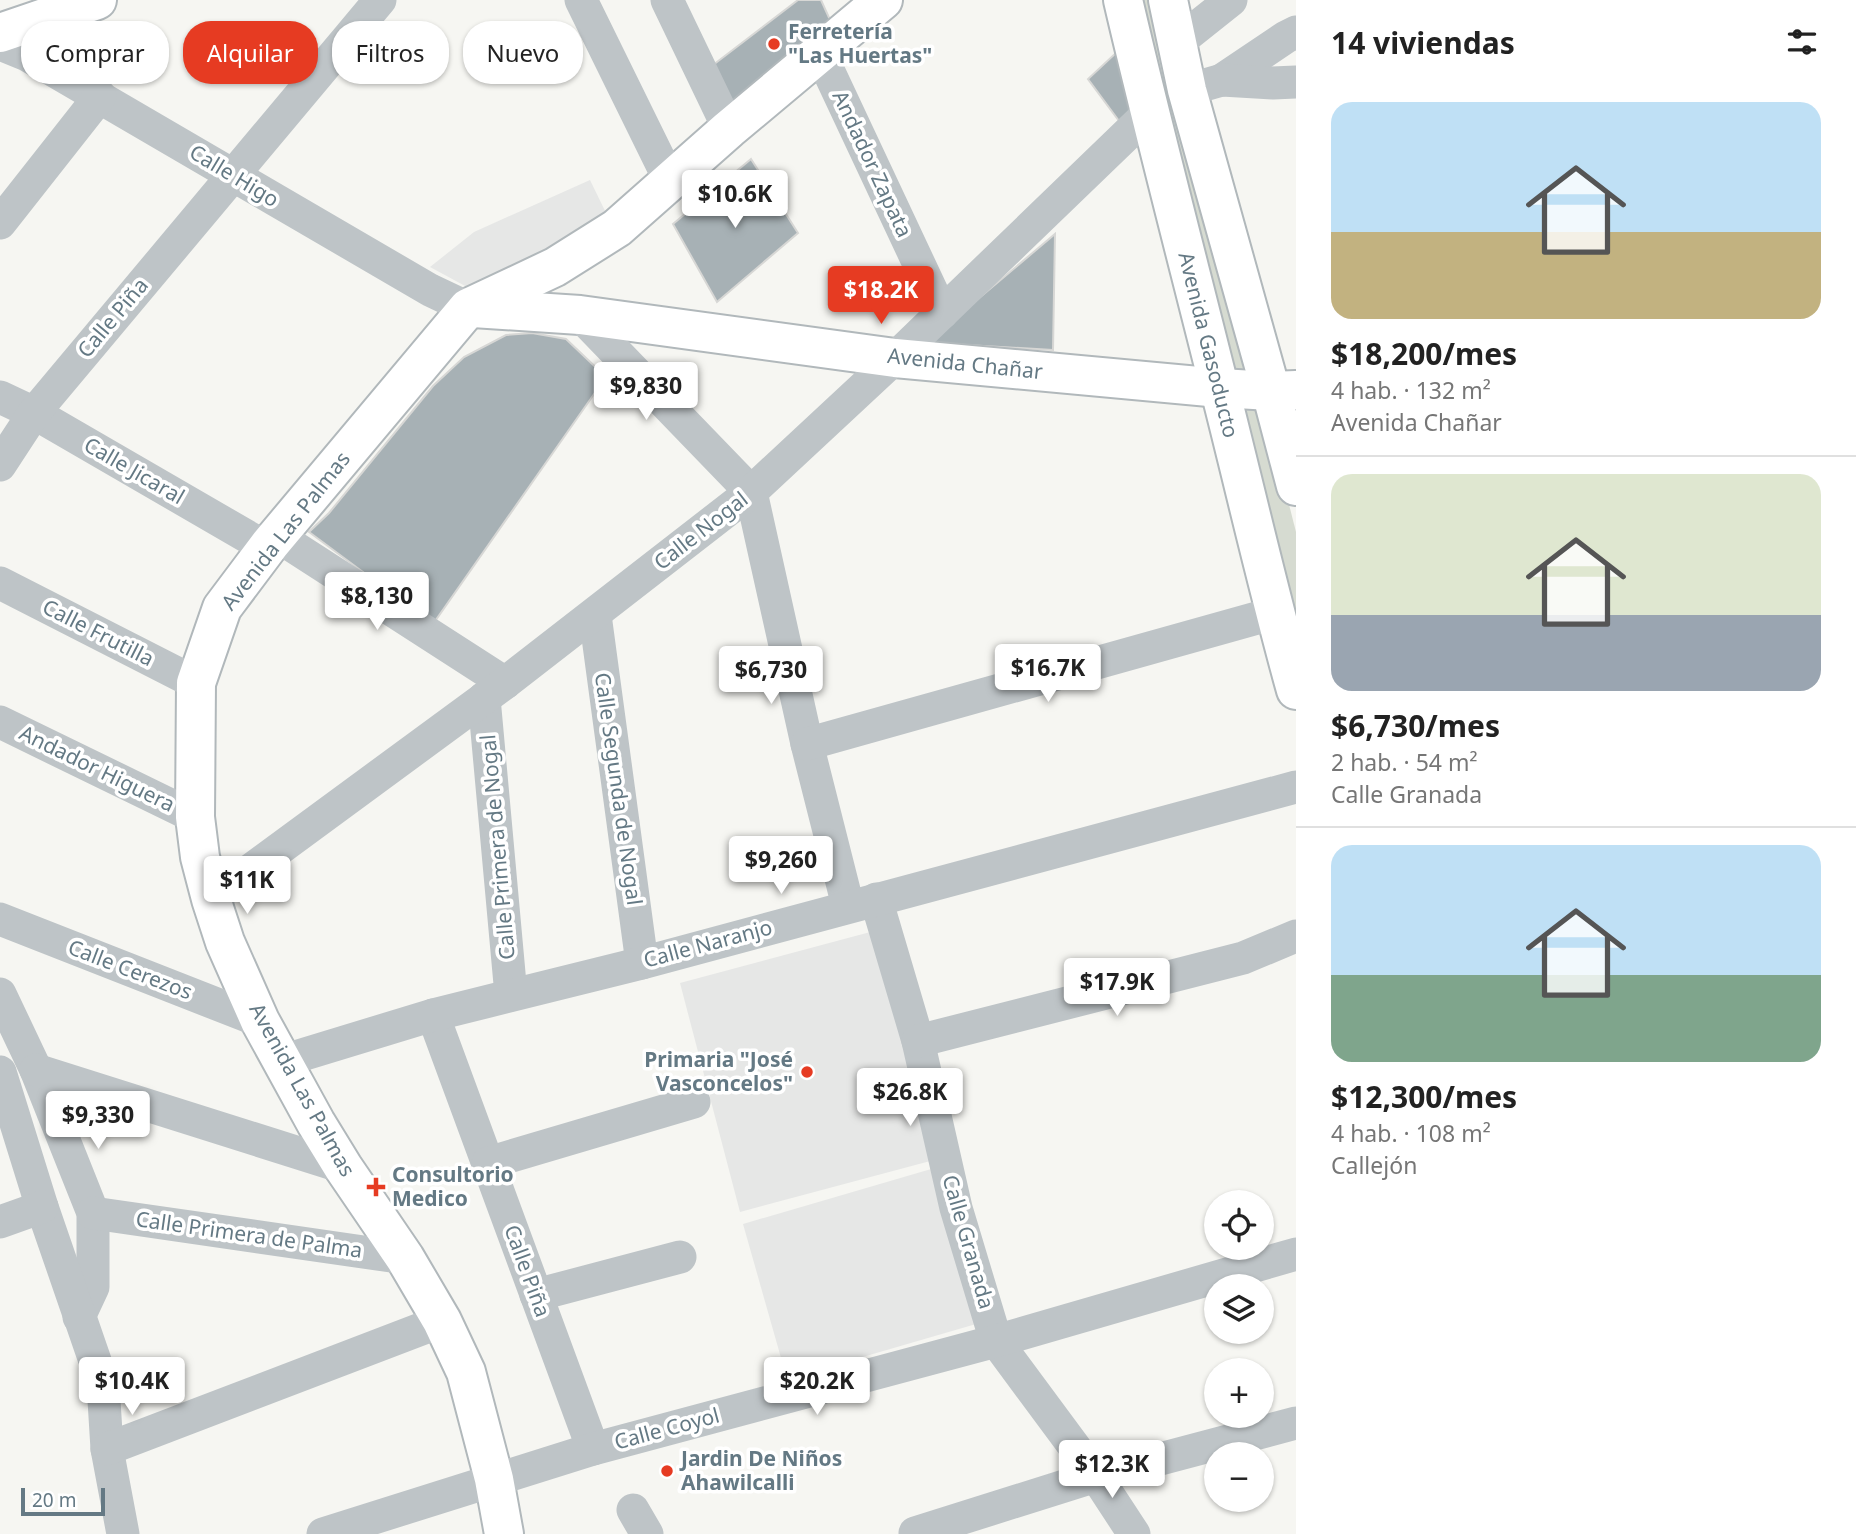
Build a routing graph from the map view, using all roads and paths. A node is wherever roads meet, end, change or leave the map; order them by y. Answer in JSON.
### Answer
{"nodes":[{"id":1,"x":97,"y":0,"type":"edge"},
{"id":2,"x":380,"y":0,"type":"edge"},
{"id":3,"x":581,"y":0,"type":"edge"},
{"id":4,"x":667,"y":0,"type":"edge"},
{"id":5,"x":883,"y":0,"type":"edge"},
{"id":6,"x":1123,"y":0,"type":"edge"},
{"id":7,"x":1168,"y":0,"type":"edge"},
{"id":8,"x":1188,"y":0,"type":"edge"},
{"id":9,"x":1231,"y":0,"type":"edge"},
{"id":10,"x":1296,"y":32,"type":"edge"},
{"id":11,"x":0,"y":33,"type":"edge"},
{"id":12,"x":1177,"y":43,"type":"junction"},
{"id":13,"x":0,"y":44,"type":"edge"},
{"id":14,"x":820,"y":53,"type":"junction"},
{"id":15,"x":1296,"y":82,"type":"edge"},
{"id":16,"x":1204,"y":85,"type":"junction"},
{"id":17,"x":100,"y":96,"type":"junction"},
{"id":18,"x":1149,"y":113,"type":"junction"},
{"id":19,"x":729,"y":129,"type":"junction"},
{"id":20,"x":233,"y":176,"type":"junction"},
{"id":21,"x":670,"y":181,"type":"junction"},
{"id":22,"x":0,"y":223,"type":"edge"},
{"id":23,"x":468,"y":308,"type":"junction"},
{"id":24,"x":942,"y":313,"type":"junction"},
{"id":25,"x":580,"y":315,"type":"junction"},
{"id":26,"x":895,"y":358,"type":"junction"},
{"id":27,"x":1220,"y":388,"type":"junction"},
{"id":28,"x":1284,"y":390,"type":"edge"},
{"id":29,"x":0,"y":397,"type":"edge"},
{"id":30,"x":34,"y":413,"type":"junction"},
{"id":31,"x":0,"y":465,"type":"edge"},
{"id":32,"x":1296,"y":485,"type":"edge"},
{"id":33,"x":751,"y":492,"type":"junction"},
{"id":34,"x":272,"y":542,"type":"junction"},
{"id":35,"x":0,"y":583,"type":"edge"},
{"id":36,"x":1275,"y":613,"type":"junction"},
{"id":37,"x":595,"y":615,"type":"junction"},
{"id":38,"x":196,"y":683,"type":"junction"},
{"id":39,"x":1296,"y":690,"type":"edge"},
{"id":40,"x":495,"y":691,"type":"junction"},
{"id":41,"x":0,"y":722,"type":"edge"},
{"id":42,"x":807,"y":744,"type":"junction"},
{"id":43,"x":1296,"y":787,"type":"edge"},
{"id":44,"x":195,"y":817,"type":"junction"},
{"id":45,"x":211,"y":899,"type":"junction"},
{"id":46,"x":862,"y":902,"type":"junction"},
{"id":47,"x":0,"y":919,"type":"edge"},
{"id":48,"x":1296,"y":936,"type":"edge"},
{"id":49,"x":642,"y":963,"type":"junction"},
{"id":50,"x":0,"y":994,"type":"edge"},
{"id":51,"x":511,"y":995,"type":"junction"},
{"id":52,"x":433,"y":1015,"type":"junction"},
{"id":53,"x":260,"y":1021,"type":"junction"},
{"id":54,"x":918,"y":1041,"type":"junction"},
{"id":55,"x":282,"y":1061,"type":"junction"},
{"id":56,"x":36,"y":1070,"type":"junction"},
{"id":57,"x":0,"y":1072,"type":"edge"},
{"id":58,"x":694,"y":1102,"type":"dead end"},
{"id":59,"x":488,"y":1163,"type":"junction"},
{"id":60,"x":343,"y":1167,"type":"junction"},
{"id":61,"x":42,"y":1207,"type":"junction"},
{"id":62,"x":93,"y":1213,"type":"junction"},
{"id":63,"x":0,"y":1222,"type":"edge"},
{"id":64,"x":1296,"y":1254,"type":"edge"},
{"id":65,"x":680,"y":1257,"type":"dead end"},
{"id":66,"x":405,"y":1258,"type":"junction"},
{"id":67,"x":536,"y":1295,"type":"junction"},
{"id":68,"x":79,"y":1317,"type":"junction"},
{"id":69,"x":442,"y":1321,"type":"junction"},
{"id":70,"x":996,"y":1341,"type":"junction"},
{"id":71,"x":1296,"y":1423,"type":"edge"},
{"id":72,"x":107,"y":1449,"type":"junction"},
{"id":73,"x":593,"y":1449,"type":"junction"},
{"id":74,"x":1096,"y":1476,"type":"junction"},
{"id":75,"x":494,"y":1479,"type":"junction"},
{"id":76,"x":915,"y":1533,"type":"edge"},
{"id":77,"x":123,"y":1534,"type":"edge"},
{"id":78,"x":323,"y":1534,"type":"edge"},
{"id":79,"x":504,"y":1534,"type":"edge"},
{"id":80,"x":1134,"y":1534,"type":"edge"}],
"edges":[{"from":1,"to":11,"type":"street"},
{"from":2,"to":20,"type":"street","name":"Calle Piña"},
{"from":3,"to":21,"type":"street"},
{"from":4,"to":19,"type":"street"},
{"from":5,"to":14,"type":"street","name":"Avenida Las Palmas"},
{"from":6,"to":18,"type":"street","name":"Avenida Gasoducto"},
{"from":7,"to":12,"type":"street"},
{"from":8,"to":12,"type":"street"},
{"from":9,"to":12,"type":"street"},
{"from":10,"to":16,"type":"street"},
{"from":12,"to":16,"type":"street"},
{"from":13,"to":17,"type":"street","name":"Calle Higo"},
{"from":14,"to":19,"type":"street","name":"Avenida Las Palmas"},
{"from":14,"to":24,"type":"street","name":"Andador Zapata"},
{"from":15,"to":16,"type":"street"},
{"from":16,"to":28,"type":"street"},
{"from":17,"to":20,"type":"street","name":"Calle Higo"},
{"from":17,"to":22,"type":"street"},
{"from":18,"to":24,"type":"street","name":"Calle Nogal"},
{"from":18,"to":27,"type":"street","name":"Avenida Gasoducto"},
{"from":19,"to":21,"type":"street","name":"Avenida Las Palmas"},
{"from":20,"to":23,"type":"street","name":"Calle Higo"},
{"from":20,"to":30,"type":"street","name":"Calle Piña"},
{"from":21,"to":23,"type":"street","name":"Avenida Las Palmas"},
{"from":23,"to":25,"type":"street","name":"Avenida Chañar"},
{"from":23,"to":34,"type":"street","name":"Avenida Las Palmas"},
{"from":24,"to":26,"type":"street","name":"Calle Nogal"},
{"from":25,"to":26,"type":"street","name":"Avenida Chañar"},
{"from":25,"to":33,"type":"street"},
{"from":26,"to":27,"type":"street","name":"Avenida Chañar"},
{"from":26,"to":33,"type":"street","name":"Calle Nogal"},
{"from":27,"to":28,"type":"street","name":"Avenida Chañar"},
{"from":27,"to":36,"type":"street","name":"Avenida Gasoducto"},
{"from":28,"to":32,"type":"street"},
{"from":29,"to":30,"type":"street","name":"Calle Jicaral"},
{"from":30,"to":31,"type":"street","name":"Calle Piña"},
{"from":30,"to":34,"type":"street","name":"Calle Jicaral"},
{"from":33,"to":37,"type":"street","name":"Calle Nogal"},
{"from":33,"to":42,"type":"street","name":"Calle Granada"},
{"from":34,"to":38,"type":"street","name":"Avenida Las Palmas"},
{"from":34,"to":40,"type":"street","name":"Calle Jicaral"},
{"from":35,"to":38,"type":"street","name":"Calle Frutilla"},
{"from":36,"to":39,"type":"street","name":"Avenida Gasoducto"},
{"from":36,"to":42,"type":"street"},
{"from":37,"to":40,"type":"street","name":"Calle Nogal"},
{"from":37,"to":49,"type":"street","name":"Calle Segunda de Nogal"},
{"from":38,"to":44,"type":"street","name":"Avenida Las Palmas"},
{"from":40,"to":45,"type":"street","name":"Calle Nogal"},
{"from":40,"to":51,"type":"street","name":"Calle Primera de Nogal"},
{"from":41,"to":44,"type":"street","name":"Andador Higuera"},
{"from":42,"to":46,"type":"street","name":"Calle Granada"},
{"from":43,"to":46,"type":"street","name":"Calle Naranjo"},
{"from":44,"to":45,"type":"street","name":"Avenida Las Palmas"},
{"from":45,"to":53,"type":"street","name":"Avenida Las Palmas"},
{"from":46,"to":49,"type":"street","name":"Calle Naranjo"},
{"from":46,"to":54,"type":"street","name":"Calle Granada"},
{"from":47,"to":53,"type":"street","name":"Calle Cerezos"},
{"from":48,"to":54,"type":"street"},
{"from":49,"to":51,"type":"street","name":"Calle Naranjo"},
{"from":50,"to":56,"type":"street"},
{"from":51,"to":52,"type":"street","name":"Calle Naranjo"},
{"from":52,"to":55,"type":"street","name":"Calle Naranjo"},
{"from":52,"to":59,"type":"street","name":"Calle Piña"},
{"from":53,"to":55,"type":"street","name":"Avenida Las Palmas"},
{"from":54,"to":70,"type":"street","name":"Calle Granada"},
{"from":55,"to":60,"type":"street","name":"Avenida Las Palmas"},
{"from":56,"to":60,"type":"street"},
{"from":56,"to":62,"type":"street"},
{"from":57,"to":61,"type":"street"},
{"from":58,"to":59,"type":"street"},
{"from":59,"to":67,"type":"street","name":"Calle Piña"},
{"from":60,"to":66,"type":"street","name":"Avenida Las Palmas"},
{"from":61,"to":63,"type":"street"},
{"from":61,"to":68,"type":"street"},
{"from":62,"to":66,"type":"street","name":"Calle Primera de Palma"},
{"from":62,"to":68,"type":"street"},
{"from":64,"to":70,"type":"street","name":"Calle Coyol"},
{"from":65,"to":67,"type":"street"},
{"from":66,"to":69,"type":"street","name":"Avenida Las Palmas"},
{"from":67,"to":73,"type":"street","name":"Calle Piña"},
{"from":68,"to":72,"type":"street"},
{"from":69,"to":72,"type":"street"},
{"from":69,"to":75,"type":"street","name":"Avenida Las Palmas"},
{"from":70,"to":73,"type":"street","name":"Calle Coyol"},
{"from":70,"to":74,"type":"street","name":"Calle Granada"},
{"from":71,"to":74,"type":"street"},
{"from":72,"to":77,"type":"street"},
{"from":73,"to":75,"type":"street","name":"Calle Coyol"},
{"from":74,"to":76,"type":"street"},
{"from":74,"to":80,"type":"street","name":"Calle Granada"},
{"from":75,"to":78,"type":"street","name":"Calle Coyol"},
{"from":75,"to":79,"type":"street","name":"Avenida Las Palmas"}]}
